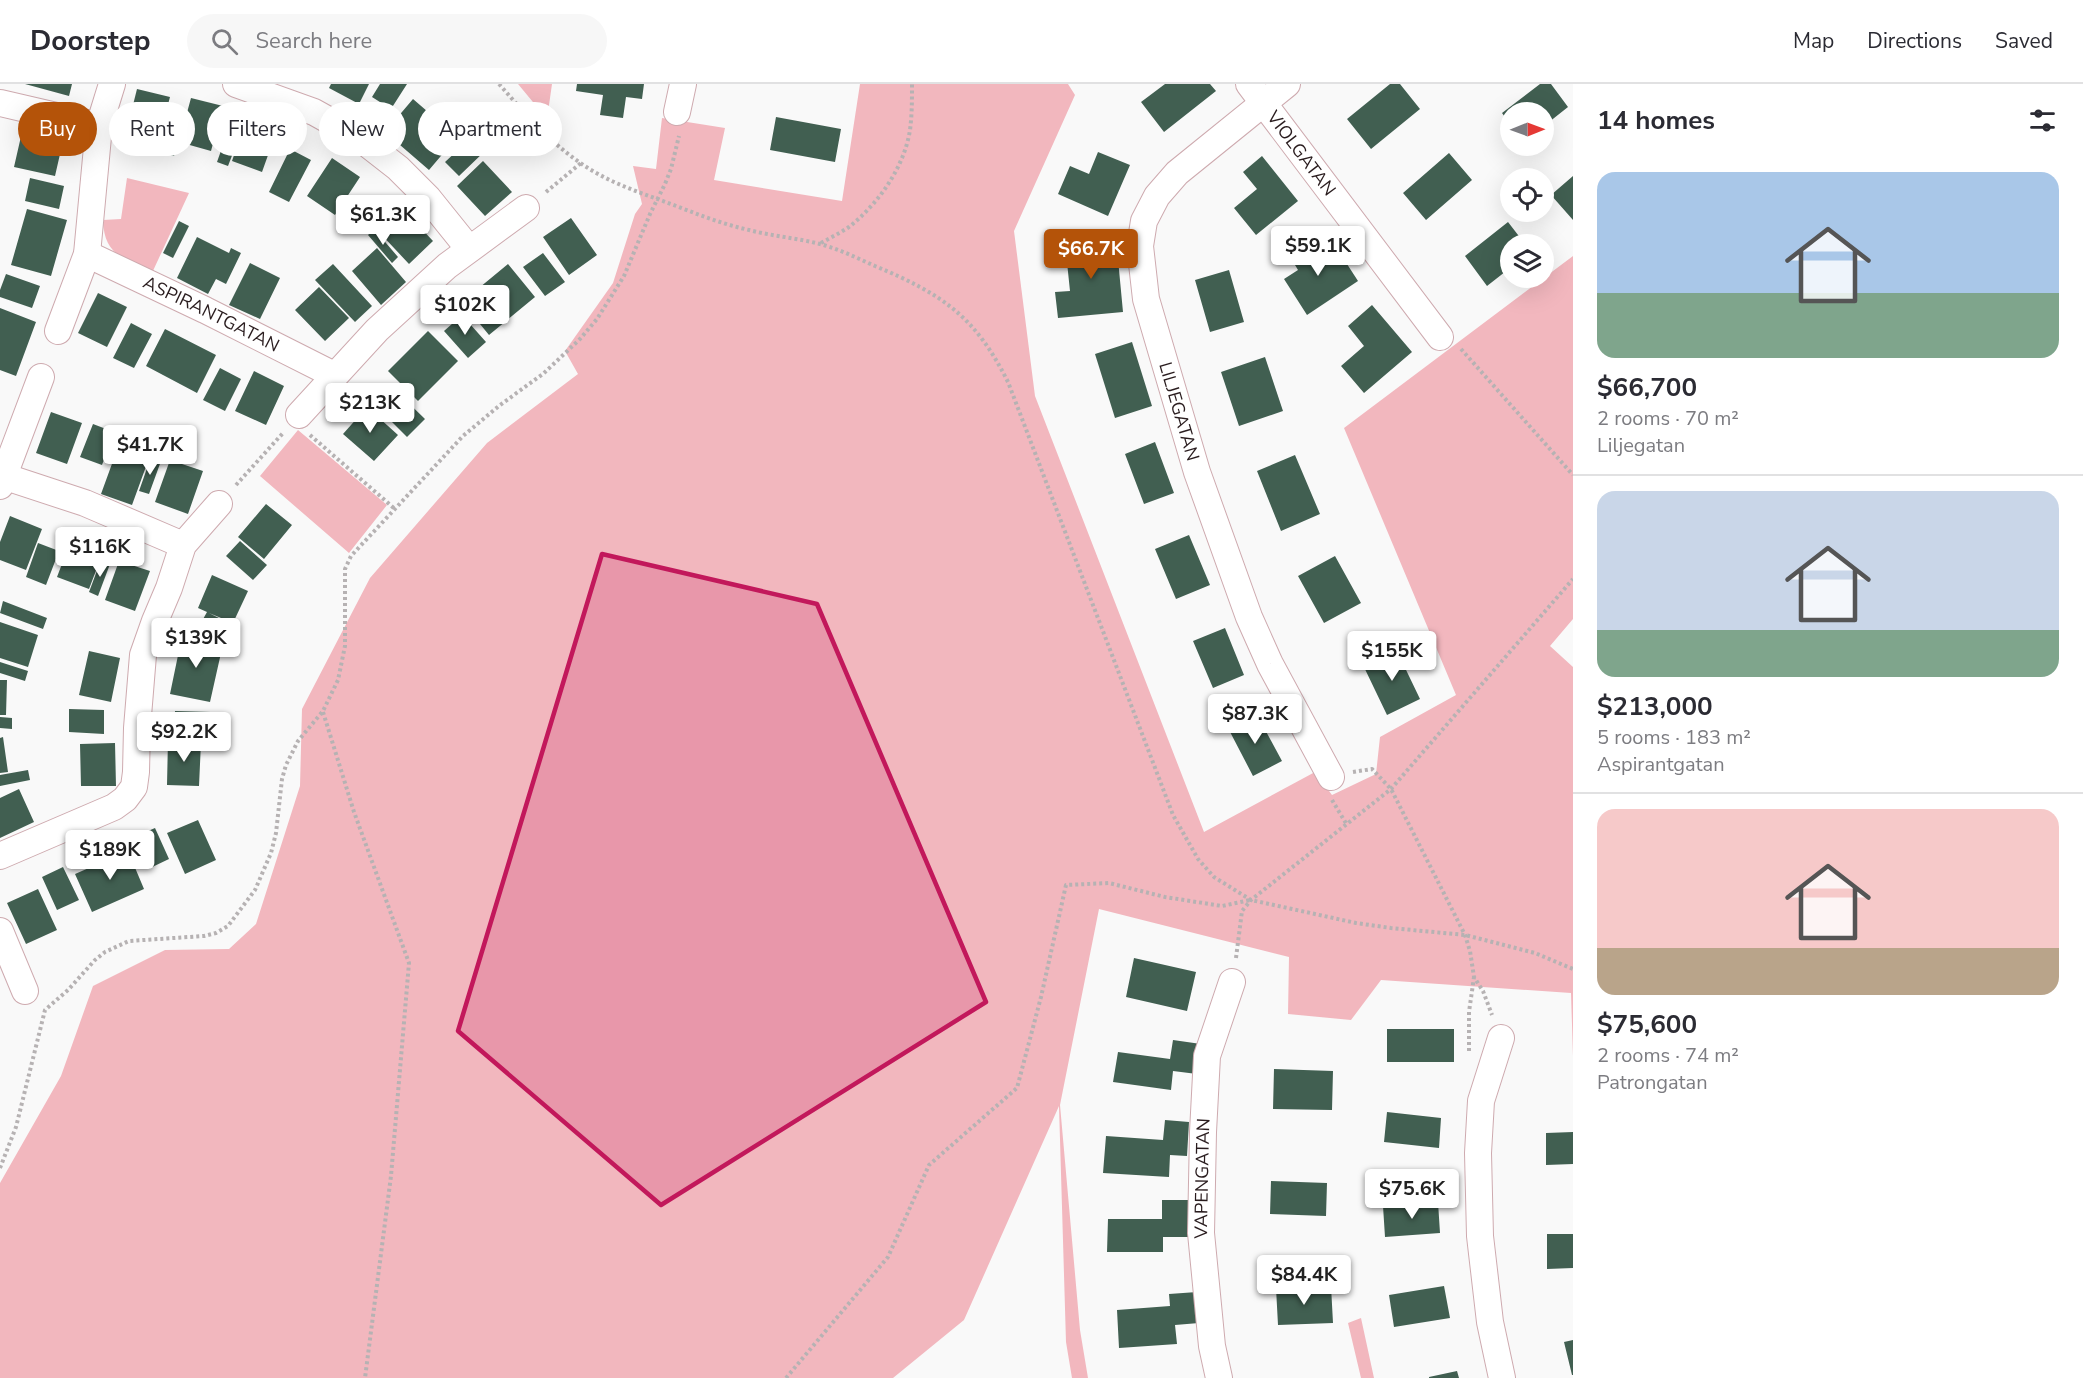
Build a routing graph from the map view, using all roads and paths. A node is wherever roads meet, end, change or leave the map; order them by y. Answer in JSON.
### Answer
{"nodes":[{"id":1,"x":112,"y":84,"type":"edge"},
{"id":2,"x":236,"y":84,"type":"edge"},
{"id":3,"x":499,"y":84,"type":"edge"},
{"id":4,"x":683,"y":84,"type":"edge"},
{"id":5,"x":912,"y":84,"type":"edge"},
{"id":6,"x":1287,"y":84,"type":"edge"},
{"id":7,"x":1256,"y":93,"type":"edge"},
{"id":8,"x":0,"y":103,"type":"edge"},
{"id":9,"x":677,"y":112,"type":"joint"},
{"id":10,"x":99,"y":126,"type":"junction"},
{"id":11,"x":581,"y":163,"type":"junction"},
{"id":12,"x":657,"y":199,"type":"junction"},
{"id":13,"x":526,"y":207,"type":"joint"},
{"id":14,"x":820,"y":244,"type":"junction"},
{"id":15,"x":469,"y":249,"type":"junction"},
{"id":16,"x":87,"y":254,"type":"junction"},
{"id":17,"x":58,"y":331,"type":"dead end"},
{"id":18,"x":1440,"y":337,"type":"joint"},
{"id":19,"x":334,"y":375,"type":"junction"},
{"id":20,"x":41,"y":377,"type":"dead end"},
{"id":21,"x":296,"y":418,"type":"junction"},
{"id":22,"x":1573,"y":475,"type":"edge"},
{"id":23,"x":1,"y":479,"type":"edge"},
{"id":24,"x":219,"y":504,"type":"joint"},
{"id":25,"x":395,"y":509,"type":"junction"},
{"id":26,"x":183,"y":545,"type":"junction"},
{"id":27,"x":1573,"y":579,"type":"edge"},
{"id":28,"x":323,"y":711,"type":"junction"},
{"id":29,"x":1331,"y":777,"type":"joint"},
{"id":30,"x":1391,"y":789,"type":"junction"},
{"id":31,"x":0,"y":856,"type":"edge"},
{"id":32,"x":1251,"y":900,"type":"junction"},
{"id":33,"x":0,"y":932,"type":"edge"},
{"id":34,"x":1465,"y":935,"type":"junction"},
{"id":35,"x":1573,"y":969,"type":"edge"},
{"id":36,"x":1232,"y":982,"type":"joint"},
{"id":37,"x":26,"y":991,"type":"dead end"},
{"id":38,"x":1501,"y":1038,"type":"joint"},
{"id":39,"x":0,"y":1168,"type":"edge"},
{"id":40,"x":365,"y":1378,"type":"edge"},
{"id":41,"x":786,"y":1378,"type":"edge"},
{"id":42,"x":1219,"y":1378,"type":"edge"},
{"id":43,"x":1502,"y":1378,"type":"edge"}],
"edges":[{"from":1,"to":10,"type":"street"},
{"from":2,"to":15,"type":"street"},
{"from":3,"to":11,"type":"path"},
{"from":4,"to":9,"type":"street"},
{"from":5,"to":14,"type":"path"},
{"from":6,"to":7,"type":"street","name":"LILJEGATAN"},
{"from":7,"to":18,"type":"street","name":"VIOLGATAN"},
{"from":7,"to":29,"type":"street","name":"LILJEGATAN"},
{"from":8,"to":10,"type":"street"},
{"from":9,"to":12,"type":"path"},
{"from":10,"to":16,"type":"street"},
{"from":11,"to":12,"type":"path"},
{"from":11,"to":13,"type":"path"},
{"from":12,"to":14,"type":"path"},
{"from":12,"to":25,"type":"path"},
{"from":13,"to":15,"type":"street"},
{"from":14,"to":32,"type":"path"},
{"from":15,"to":19,"type":"street"},
{"from":16,"to":17,"type":"street"},
{"from":16,"to":19,"type":"street","name":"ASPIRANTGATAN"},
{"from":18,"to":22,"type":"path"},
{"from":19,"to":21,"type":"street"},
{"from":20,"to":23,"type":"street"},
{"from":21,"to":24,"type":"path"},
{"from":21,"to":25,"type":"path"},
{"from":23,"to":26,"type":"street"},
{"from":24,"to":26,"type":"street"},
{"from":25,"to":28,"type":"path"},
{"from":26,"to":31,"type":"street"},
{"from":27,"to":30,"type":"path"},
{"from":28,"to":39,"type":"path"},
{"from":28,"to":40,"type":"path"},
{"from":29,"to":30,"type":"path"},
{"from":30,"to":32,"type":"path"},
{"from":30,"to":34,"type":"path"},
{"from":32,"to":34,"type":"path"},
{"from":32,"to":36,"type":"path"},
{"from":32,"to":41,"type":"path"},
{"from":33,"to":37,"type":"street"},
{"from":34,"to":35,"type":"path"},
{"from":34,"to":38,"type":"path"},
{"from":36,"to":42,"type":"street","name":"VAPENGATAN"},
{"from":38,"to":43,"type":"street"}]}
